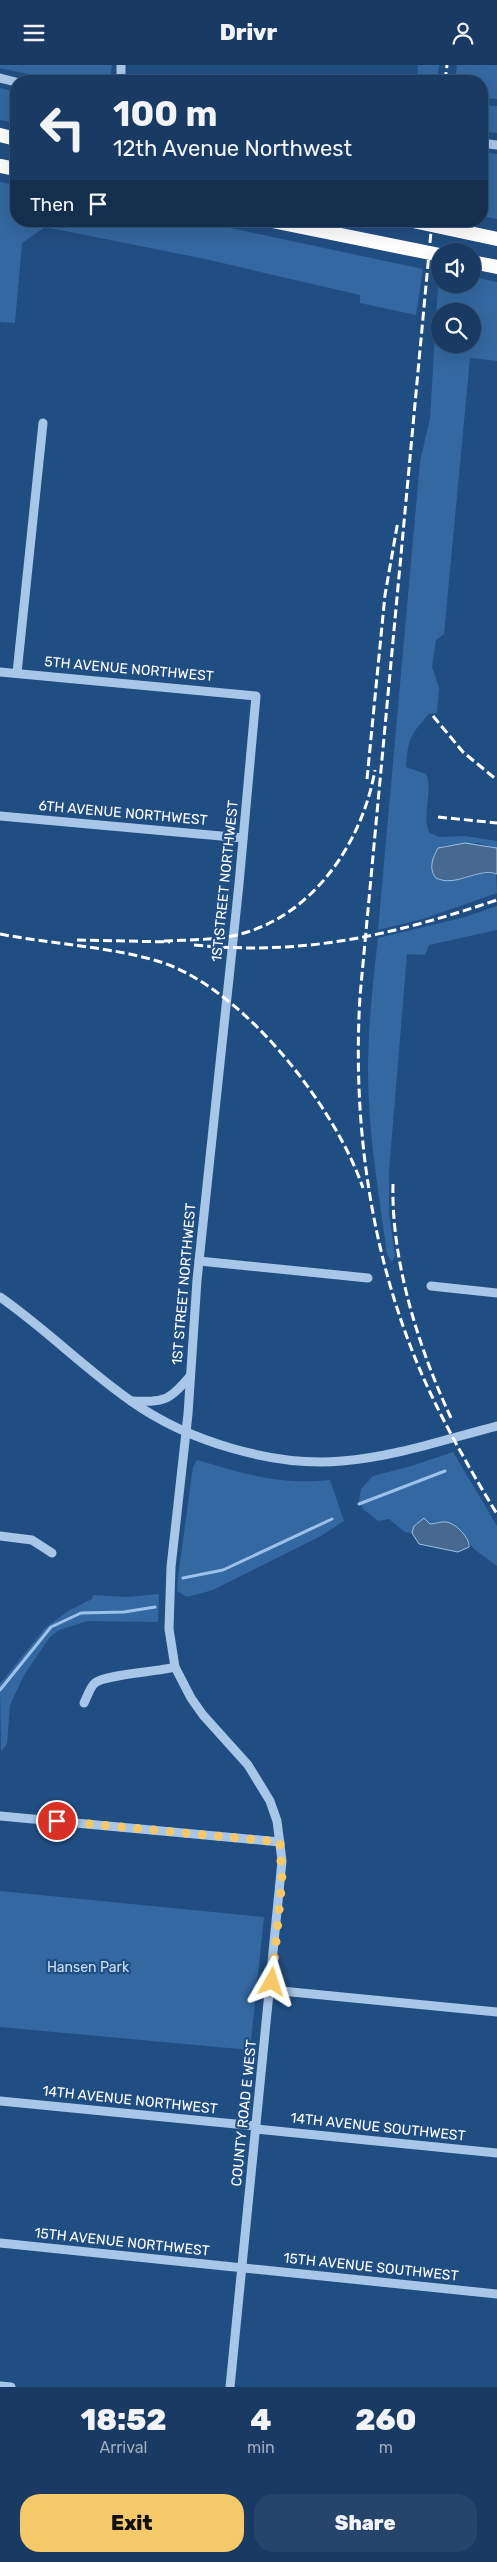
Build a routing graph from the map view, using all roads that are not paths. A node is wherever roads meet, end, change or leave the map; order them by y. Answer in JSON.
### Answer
{"nodes":[{"id":1,"x":302,"y":227,"type":"edge"},
{"id":2,"x":441,"y":227,"type":"edge"},
{"id":3,"x":497,"y":239,"type":"edge"},
{"id":4,"x":431,"y":253,"type":"edge"},
{"id":5,"x":481,"y":264,"type":"edge"},
{"id":6,"x":497,"y":267,"type":"edge"},
{"id":7,"x":43,"y":423,"type":"dead end"},
{"id":8,"x":0,"y":672,"type":"edge"},
{"id":9,"x":17,"y":673,"type":"junction"},
{"id":10,"x":256,"y":696,"type":"joint"},
{"id":11,"x":0,"y":816,"type":"edge"},
{"id":12,"x":243,"y":838,"type":"junction"},
{"id":13,"x":199,"y":1261,"type":"junction"},
{"id":14,"x":368,"y":1278,"type":"dead end"},
{"id":15,"x":431,"y":1286,"type":"dead end"},
{"id":16,"x":497,"y":1293,"type":"edge"},
{"id":17,"x":0,"y":1297,"type":"edge"},
{"id":18,"x":190,"y":1376,"type":"junction"},
{"id":19,"x":130,"y":1401,"type":"junction"},
{"id":20,"x":497,"y":1426,"type":"edge"},
{"id":21,"x":186,"y":1434,"type":"junction"},
{"id":22,"x":0,"y":1536,"type":"edge"},
{"id":23,"x":52,"y":1553,"type":"dead end"},
{"id":24,"x":175,"y":1667,"type":"junction"},
{"id":25,"x":84,"y":1703,"type":"dead end"},
{"id":26,"x":0,"y":1816,"type":"edge"},
{"id":27,"x":280,"y":1842,"type":"junction"},
{"id":28,"x":271,"y":1989,"type":"junction"},
{"id":29,"x":497,"y":2012,"type":"edge"},
{"id":30,"x":0,"y":2101,"type":"edge"},
{"id":31,"x":256,"y":2127,"type":"junction"},
{"id":32,"x":497,"y":2153,"type":"edge"},
{"id":33,"x":0,"y":2243,"type":"edge"},
{"id":34,"x":242,"y":2267,"type":"junction"},
{"id":35,"x":497,"y":2294,"type":"edge"},
{"id":36,"x":0,"y":2386,"type":"edge"},
{"id":37,"x":10,"y":2387,"type":"edge"},
{"id":38,"x":230,"y":2387,"type":"edge"}],
"edges":[{"from":1,"to":4,"type":"highway"},
{"from":2,"to":3,"type":"highway"},
{"from":5,"to":6,"type":"highway"},
{"from":7,"to":9,"type":"street"},
{"from":8,"to":9,"type":"street","name":"5TH AVENUE NORTHWEST"},
{"from":9,"to":10,"type":"street","name":"5TH AVENUE NORTHWEST"},
{"from":10,"to":12,"type":"street","name":"1ST STREET NORTHWEST"},
{"from":11,"to":12,"type":"street","name":"6TH AVENUE NORTHWEST"},
{"from":12,"to":13,"type":"street","name":"1ST STREET NORTHWEST"},
{"from":13,"to":14,"type":"street"},
{"from":13,"to":18,"type":"street","name":"1ST STREET NORTHWEST"},
{"from":15,"to":16,"type":"street"},
{"from":17,"to":19,"type":"street"},
{"from":18,"to":19,"type":"street"},
{"from":18,"to":21,"type":"street","name":"1ST STREET NORTHWEST"},
{"from":19,"to":21,"type":"street"},
{"from":20,"to":21,"type":"street"},
{"from":21,"to":24,"type":"street","name":"1ST STREET NORTHWEST"},
{"from":22,"to":23,"type":"street"},
{"from":24,"to":25,"type":"street"},
{"from":24,"to":27,"type":"street","name":"1ST STREET NORTHWEST"},
{"from":26,"to":27,"type":"street"},
{"from":27,"to":28,"type":"street","name":"COUNTY ROAD E WEST"},
{"from":28,"to":29,"type":"street"},
{"from":28,"to":31,"type":"street","name":"COUNTY ROAD E WEST"},
{"from":30,"to":31,"type":"street","name":"14TH AVENUE NORTHWEST"},
{"from":31,"to":32,"type":"street","name":"14TH AVENUE SOUTHWEST"},
{"from":31,"to":34,"type":"street","name":"COUNTY ROAD E WEST"},
{"from":33,"to":34,"type":"street","name":"15TH AVENUE NORTHWEST"},
{"from":34,"to":35,"type":"street","name":"15TH AVENUE SOUTHWEST"},
{"from":34,"to":38,"type":"street","name":"COUNTY ROAD E WEST"},
{"from":36,"to":37,"type":"street"}]}
